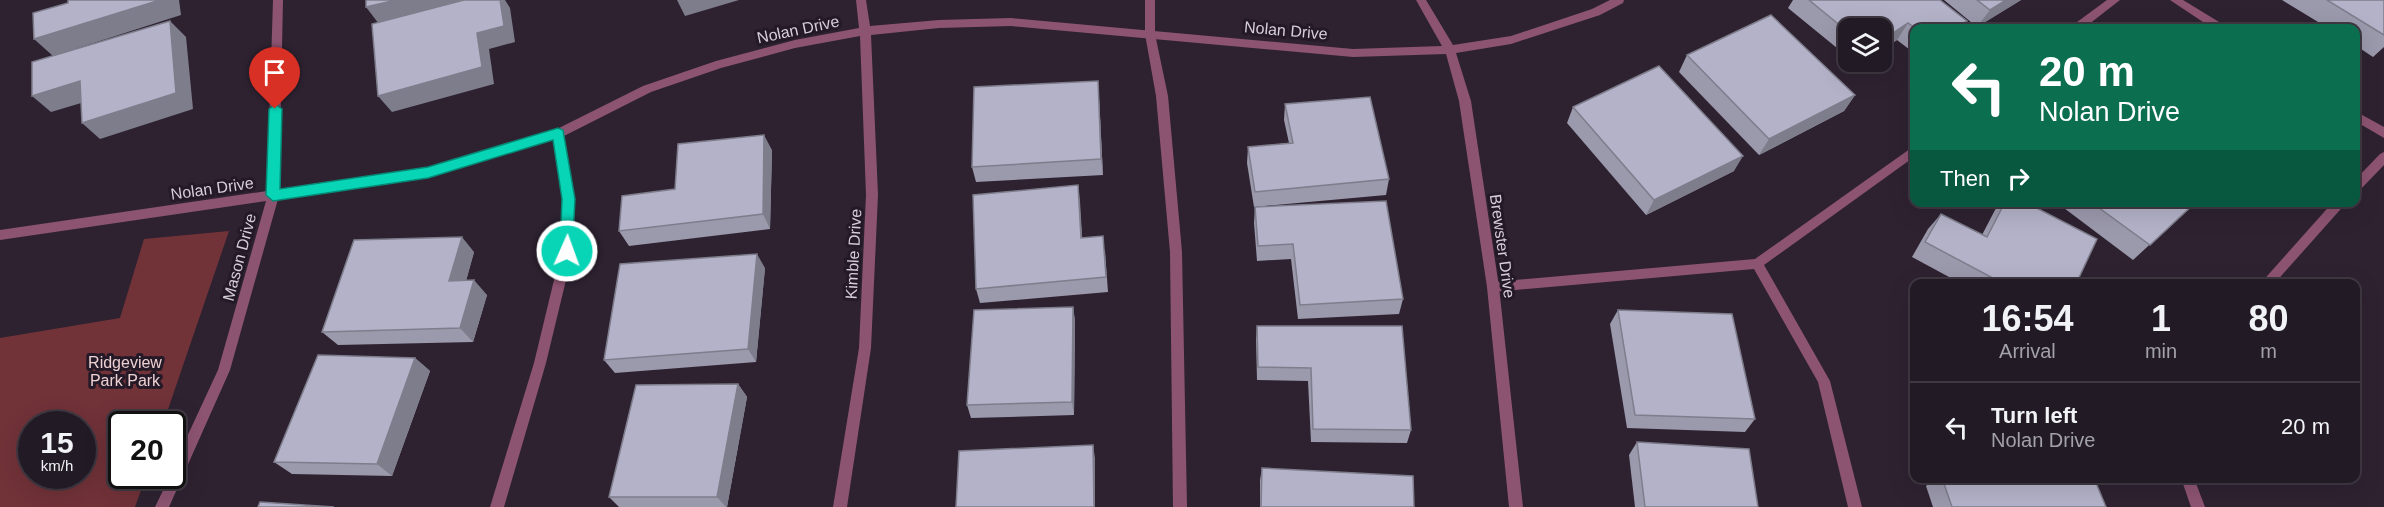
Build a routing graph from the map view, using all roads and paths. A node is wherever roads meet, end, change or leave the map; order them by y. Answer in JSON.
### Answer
{"nodes":[{"id":1,"x":278,"y":0,"type":"edge"},
{"id":2,"x":861,"y":0,"type":"edge"},
{"id":3,"x":1150,"y":0,"type":"edge"},
{"id":4,"x":1421,"y":0,"type":"edge"},
{"id":5,"x":1618,"y":0,"type":"edge"},
{"id":6,"x":2115,"y":0,"type":"edge"},
{"id":7,"x":2175,"y":0,"type":"edge"},
{"id":8,"x":2082,"y":24,"type":"edge"},
{"id":9,"x":2214,"y":24,"type":"edge"},
{"id":10,"x":865,"y":32,"type":"junction"},
{"id":11,"x":1150,"y":34,"type":"junction"},
{"id":12,"x":1450,"y":50,"type":"junction"},
{"id":13,"x":2360,"y":118,"type":"edge"},
{"id":14,"x":2384,"y":133,"type":"edge"},
{"id":15,"x":558,"y":134,"type":"junction"},
{"id":16,"x":1910,"y":154,"type":"edge"},
{"id":17,"x":2384,"y":157,"type":"edge"},
{"id":18,"x":2360,"y":183,"type":"edge"},
{"id":19,"x":273,"y":195,"type":"junction"},
{"id":20,"x":2336,"y":207,"type":"edge"},
{"id":21,"x":0,"y":235,"type":"edge"},
{"id":22,"x":1757,"y":264,"type":"junction"},
{"id":23,"x":2271,"y":279,"type":"edge"},
{"id":24,"x":1493,"y":287,"type":"junction"},
{"id":25,"x":2189,"y":483,"type":"edge"},
{"id":26,"x":162,"y":507,"type":"edge"},
{"id":27,"x":497,"y":507,"type":"edge"},
{"id":28,"x":840,"y":507,"type":"edge"},
{"id":29,"x":1180,"y":507,"type":"edge"},
{"id":30,"x":1516,"y":507,"type":"edge"},
{"id":31,"x":1855,"y":507,"type":"edge"},
{"id":32,"x":2198,"y":507,"type":"edge"}],
"edges":[{"from":1,"to":19,"type":"street","name":"Mason Drive"},
{"from":2,"to":10,"type":"street","name":"Kimble Drive"},
{"from":3,"to":11,"type":"street"},
{"from":4,"to":12,"type":"street","name":"Brewster Drive"},
{"from":5,"to":12,"type":"street","name":"Nolan Drive"},
{"from":6,"to":8,"type":"street"},
{"from":7,"to":9,"type":"street"},
{"from":10,"to":11,"type":"street","name":"Nolan Drive"},
{"from":10,"to":15,"type":"street","name":"Nolan Drive"},
{"from":10,"to":28,"type":"street","name":"Kimble Drive"},
{"from":11,"to":12,"type":"street","name":"Nolan Drive"},
{"from":11,"to":29,"type":"street"},
{"from":12,"to":24,"type":"street","name":"Brewster Drive"},
{"from":13,"to":14,"type":"street"},
{"from":15,"to":19,"type":"street","name":"Nolan Drive"},
{"from":15,"to":27,"type":"street"},
{"from":16,"to":22,"type":"street"},
{"from":17,"to":18,"type":"street"},
{"from":19,"to":21,"type":"street","name":"Nolan Drive"},
{"from":19,"to":26,"type":"street","name":"Mason Drive"},
{"from":20,"to":23,"type":"street"},
{"from":22,"to":24,"type":"street"},
{"from":22,"to":31,"type":"street"},
{"from":24,"to":30,"type":"street","name":"Brewster Drive"},
{"from":25,"to":32,"type":"street"}]}
